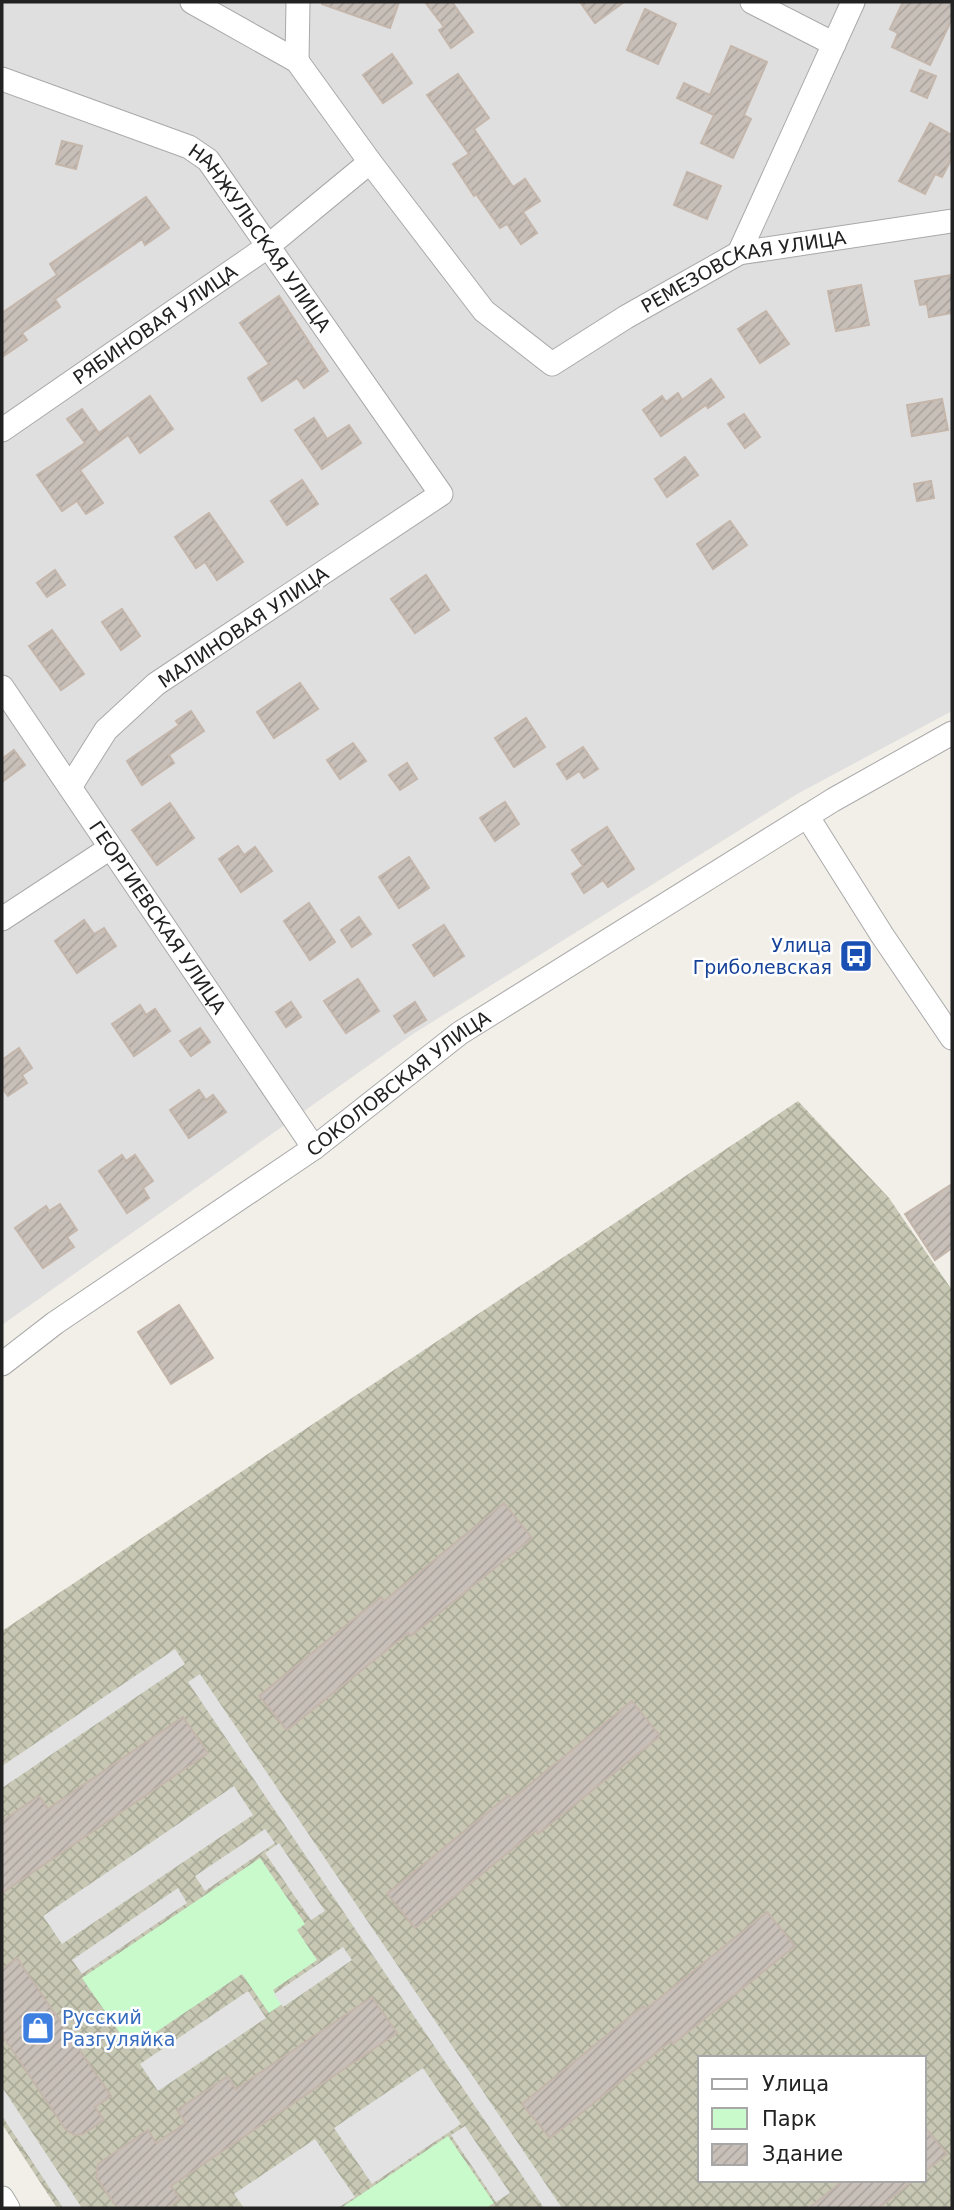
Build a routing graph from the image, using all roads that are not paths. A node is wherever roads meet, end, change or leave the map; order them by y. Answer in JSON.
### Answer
{"nodes":[{"id":1,"x":192,"y":2,"type":"edge"},
{"id":2,"x":298,"y":2,"type":"edge"},
{"id":3,"x":752,"y":2,"type":"edge"},
{"id":4,"x":853,"y":2,"type":"edge"},
{"id":5,"x":835,"y":44,"type":"junction"},
{"id":6,"x":297,"y":61,"type":"junction"},
{"id":7,"x":2,"y":79,"type":"edge"},
{"id":8,"x":370,"y":162,"type":"junction"},
{"id":9,"x":952,"y":221,"type":"edge"},
{"id":10,"x":267,"y":247,"type":"junction"},
{"id":11,"x":739,"y":253,"type":"junction"},
{"id":12,"x":2,"y":430,"type":"edge"},
{"id":13,"x":441,"y":494,"type":"joint"},
{"id":14,"x":2,"y":687,"type":"edge"},
{"id":15,"x":952,"y":733,"type":"edge"},
{"id":16,"x":71,"y":787,"type":"junction"},
{"id":17,"x":807,"y":817,"type":"junction"},
{"id":18,"x":110,"y":848,"type":"junction"},
{"id":19,"x":2,"y":919,"type":"edge"},
{"id":20,"x":952,"y":1038,"type":"edge"},
{"id":21,"x":314,"y":1148,"type":"junction"},
{"id":22,"x":2,"y":1364,"type":"edge"},
{"id":23,"x":2,"y":2198,"type":"edge"},
{"id":24,"x":8,"y":2208,"type":"edge"}],
"edges":[{"from":1,"to":6,"type":"street"},
{"from":2,"to":6,"type":"street"},
{"from":3,"to":5,"type":"street"},
{"from":4,"to":5,"type":"street"},
{"from":5,"to":11,"type":"street"},
{"from":6,"to":8,"type":"street"},
{"from":7,"to":10,"type":"street","name":"НАНЖУЛЬСКАЯ УЛИЦА"},
{"from":8,"to":10,"type":"street","name":"РЯБИНОВАЯ УЛИЦА"},
{"from":8,"to":11,"type":"street","name":"РЕМЕЗОВСКАЯ УЛИЦА"},
{"from":9,"to":11,"type":"street","name":"РЕМЕЗОВСКАЯ УЛИЦА"},
{"from":10,"to":12,"type":"street","name":"РЯБИНОВАЯ УЛИЦА"},
{"from":10,"to":13,"type":"street","name":"НАНЖУЛЬСКАЯ УЛИЦА"},
{"from":13,"to":16,"type":"street","name":"МАЛИНОВАЯ УЛИЦА"},
{"from":14,"to":16,"type":"street","name":"ГЕОРГИЕВСКАЯ УЛИЦА"},
{"from":15,"to":17,"type":"street","name":"СОКОЛОВСКАЯ УЛИЦА"},
{"from":16,"to":18,"type":"street","name":"ГЕОРГИЕВСКАЯ УЛИЦА"},
{"from":17,"to":20,"type":"street"},
{"from":17,"to":21,"type":"street","name":"СОКОЛОВСКАЯ УЛИЦА"},
{"from":18,"to":19,"type":"street"},
{"from":18,"to":21,"type":"street","name":"ГЕОРГИЕВСКАЯ УЛИЦА"},
{"from":21,"to":22,"type":"street","name":"СОКОЛОВСКАЯ УЛИЦА"},
{"from":23,"to":24,"type":"street"}]}
